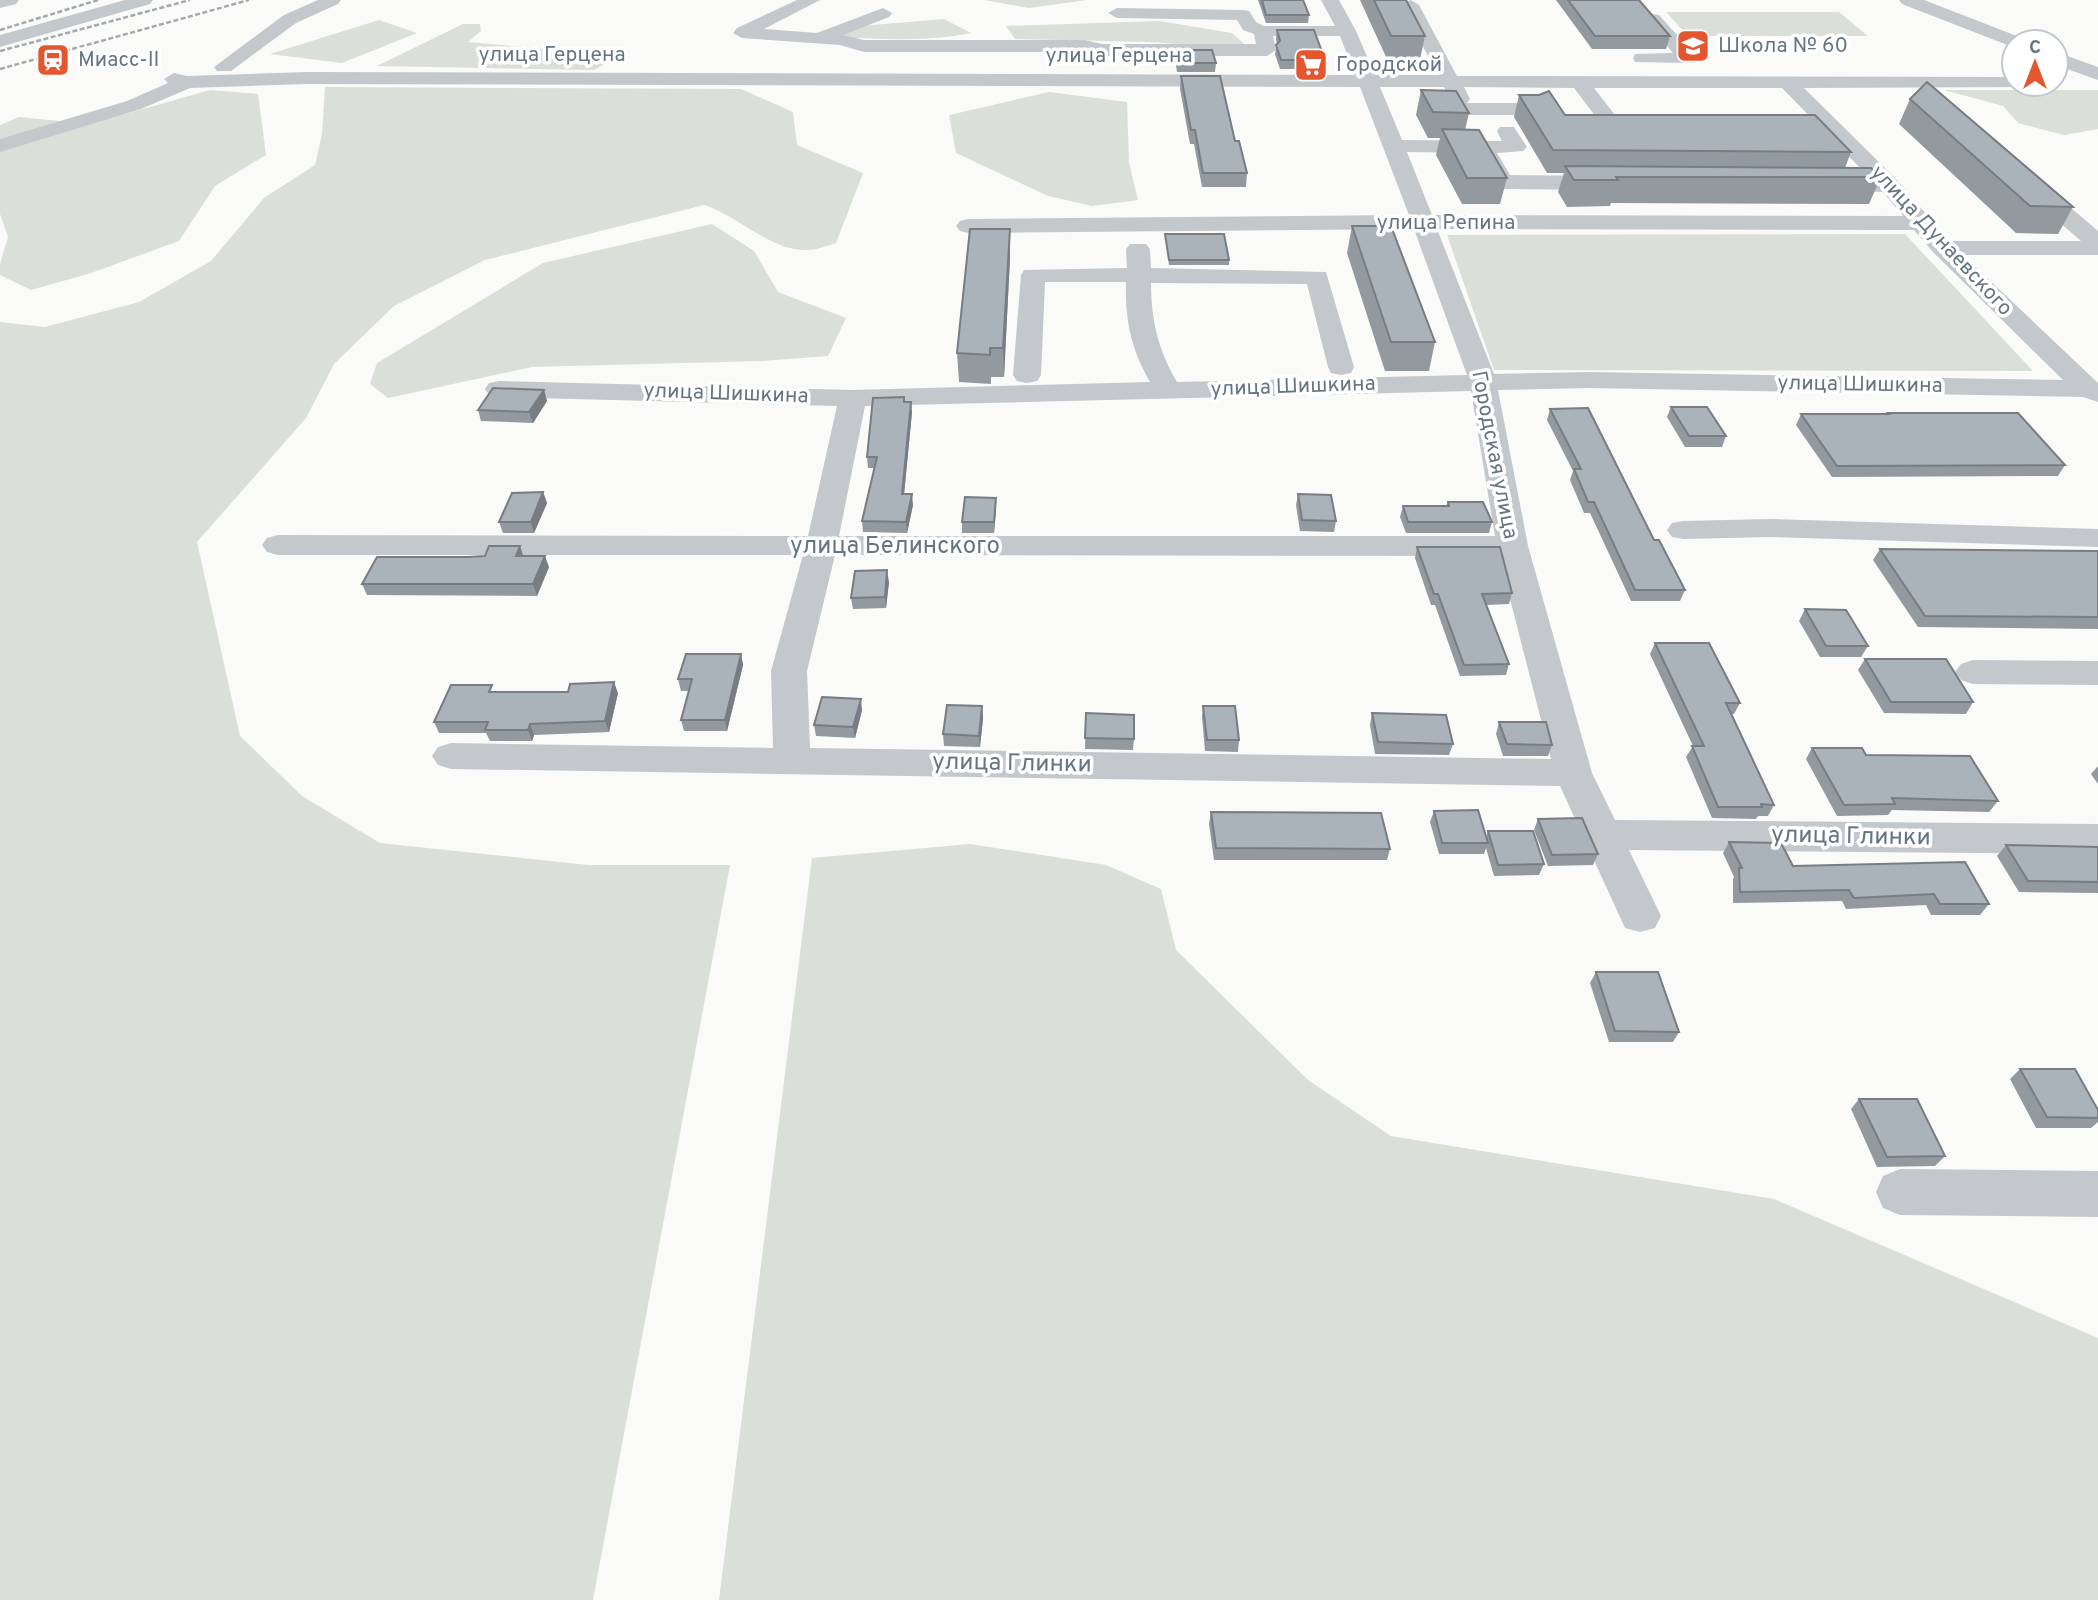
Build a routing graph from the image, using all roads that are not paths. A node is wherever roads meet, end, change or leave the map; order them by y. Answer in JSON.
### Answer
{"nodes":[{"id":1,"x":10,"y":0,"type":"edge"},
{"id":2,"x":144,"y":0,"type":"edge"},
{"id":3,"x":332,"y":0,"type":"edge"},
{"id":4,"x":811,"y":0,"type":"edge"},
{"id":5,"x":1330,"y":0,"type":"edge"},
{"id":6,"x":1908,"y":0,"type":"edge"},
{"id":7,"x":0,"y":3,"type":"edge"},
{"id":8,"x":1410,"y":5,"type":"edge"},
{"id":9,"x":883,"y":13,"type":"dead end"},
{"id":10,"x":1117,"y":13,"type":"dead end"},
{"id":11,"x":1653,"y":19,"type":"edge"},
{"id":12,"x":1262,"y":31,"type":"junction"},
{"id":13,"x":1347,"y":31,"type":"junction"},
{"id":14,"x":2000,"y":36,"type":"edge"},
{"id":15,"x":818,"y":38,"type":"junction"},
{"id":16,"x":0,"y":41,"type":"edge"},
{"id":17,"x":2070,"y":63,"type":"edge"},
{"id":18,"x":224,"y":67,"type":"junction"},
{"id":19,"x":1627,"y":69,"type":"junction"},
{"id":20,"x":2098,"y":74,"type":"edge"},
{"id":21,"x":307,"y":78,"type":"junction"},
{"id":22,"x":1367,"y":80,"type":"junction"},
{"id":23,"x":1449,"y":80,"type":"junction"},
{"id":24,"x":1579,"y":81,"type":"junction"},
{"id":25,"x":187,"y":82,"type":"junction"},
{"id":26,"x":1787,"y":82,"type":"junction"},
{"id":27,"x":2000,"y":83,"type":"edge"},
{"id":28,"x":2070,"y":83,"type":"edge"},
{"id":29,"x":2098,"y":84,"type":"edge"},
{"id":30,"x":1443,"y":109,"type":"edge"},
{"id":31,"x":1465,"y":109,"type":"junction"},
{"id":32,"x":1533,"y":109,"type":"edge"},
{"id":33,"x":1670,"y":130,"type":"edge"},
{"id":34,"x":1507,"y":131,"type":"dead end"},
{"id":35,"x":0,"y":146,"type":"edge"},
{"id":36,"x":1394,"y":146,"type":"junction"},
{"id":37,"x":1483,"y":146,"type":"junction"},
{"id":38,"x":2007,"y":165,"type":"edge"},
{"id":39,"x":1612,"y":183,"type":"junction"},
{"id":40,"x":1639,"y":183,"type":"edge"},
{"id":41,"x":1806,"y":184,"type":"edge"},
{"id":42,"x":1889,"y":185,"type":"junction"},
{"id":43,"x":1422,"y":222,"type":"junction"},
{"id":44,"x":1643,"y":222,"type":"junction"},
{"id":45,"x":1923,"y":223,"type":"junction"},
{"id":46,"x":968,"y":226,"type":"dead end"},
{"id":47,"x":1137,"y":226,"type":"junction"},
{"id":48,"x":2098,"y":246,"type":"edge"},
{"id":49,"x":1941,"y":248,"type":"junction"},
{"id":50,"x":1139,"y":275,"type":"junction"},
{"id":51,"x":1341,"y":368,"type":"dead end"},
{"id":52,"x":1027,"y":376,"type":"dead end"},
{"id":53,"x":1483,"y":381,"type":"junction"},
{"id":54,"x":499,"y":389,"type":"edge"},
{"id":55,"x":1168,"y":390,"type":"junction"},
{"id":56,"x":2093,"y":392,"type":"edge"},
{"id":57,"x":853,"y":398,"type":"junction"},
{"id":58,"x":1683,"y":530,"type":"dead end"},
{"id":59,"x":2098,"y":538,"type":"edge"},
{"id":60,"x":278,"y":545,"type":"dead end"},
{"id":61,"x":821,"y":547,"type":"junction"},
{"id":62,"x":1512,"y":547,"type":"junction"},
{"id":63,"x":1973,"y":672,"type":"dead end"},
{"id":64,"x":2098,"y":673,"type":"edge"},
{"id":65,"x":450,"y":757,"type":"dead end"},
{"id":66,"x":792,"y":760,"type":"junction"},
{"id":67,"x":1573,"y":773,"type":"junction"},
{"id":68,"x":1604,"y":835,"type":"junction"},
{"id":69,"x":2098,"y":839,"type":"edge"},
{"id":70,"x":1640,"y":916,"type":"dead end"},
{"id":71,"x":1900,"y":1192,"type":"dead end"},
{"id":72,"x":2098,"y":1194,"type":"edge"}],
"edges":[{"from":1,"to":7,"type":"street"},
{"from":2,"to":16,"type":"street"},
{"from":3,"to":18,"type":"street"},
{"from":4,"to":15,"type":"street"},
{"from":5,"to":13,"type":"street","name":"Городская улица"},
{"from":6,"to":14,"type":"street"},
{"from":8,"to":23,"type":"street"},
{"from":9,"to":15,"type":"street"},
{"from":10,"to":12,"type":"street"},
{"from":11,"to":19,"type":"street"},
{"from":12,"to":13,"type":"street"},
{"from":12,"to":15,"type":"street"},
{"from":13,"to":22,"type":"street","name":"Городская улица"},
{"from":17,"to":20,"type":"street"},
{"from":18,"to":21,"type":"street"},
{"from":18,"to":25,"type":"street"},
{"from":19,"to":24,"type":"street","name":"улица Герцена"},
{"from":19,"to":26,"type":"street","name":"улица Герцена"},
{"from":21,"to":22,"type":"street","name":"улица Герцена"},
{"from":21,"to":25,"type":"street"},
{"from":22,"to":23,"type":"street","name":"улица Герцена"},
{"from":22,"to":36,"type":"street","name":"Городская улица"},
{"from":23,"to":24,"type":"street","name":"улица Герцена"},
{"from":23,"to":31,"type":"street"},
{"from":24,"to":33,"type":"street"},
{"from":25,"to":35,"type":"street"},
{"from":26,"to":27,"type":"street","name":"улица Герцена"},
{"from":26,"to":42,"type":"street","name":"улица Дунаевского"},
{"from":28,"to":29,"type":"street"},
{"from":30,"to":31,"type":"street"},
{"from":31,"to":32,"type":"street"},
{"from":34,"to":37,"type":"street"},
{"from":36,"to":37,"type":"street"},
{"from":36,"to":43,"type":"street","name":"Городская улица"},
{"from":37,"to":39,"type":"street"},
{"from":38,"to":48,"type":"street"},
{"from":39,"to":40,"type":"street"},
{"from":39,"to":44,"type":"street"},
{"from":41,"to":42,"type":"street"},
{"from":42,"to":45,"type":"street","name":"улица Дунаевского"},
{"from":43,"to":44,"type":"street","name":"улица Репина"},
{"from":43,"to":47,"type":"street","name":"улица Репина"},
{"from":43,"to":53,"type":"street","name":"Городская улица"},
{"from":44,"to":45,"type":"street","name":"улица Репина"},
{"from":45,"to":49,"type":"street","name":"улица Дунаевского"},
{"from":46,"to":47,"type":"street","name":"улица Репина"},
{"from":47,"to":50,"type":"street"},
{"from":48,"to":49,"type":"street"},
{"from":49,"to":56,"type":"street","name":"улица Дунаевского"},
{"from":50,"to":51,"type":"street"},
{"from":50,"to":52,"type":"street"},
{"from":50,"to":55,"type":"street"},
{"from":53,"to":55,"type":"street","name":"улица Шишкина"},
{"from":53,"to":56,"type":"street","name":"улица Шишкина"},
{"from":53,"to":62,"type":"street","name":"Городская улица"},
{"from":54,"to":57,"type":"street","name":"улица Шишкина"},
{"from":55,"to":57,"type":"street","name":"улица Шишкина"},
{"from":57,"to":61,"type":"street"},
{"from":58,"to":59,"type":"street"},
{"from":60,"to":61,"type":"street","name":"улица Белинского"},
{"from":61,"to":62,"type":"street","name":"улица Белинского"},
{"from":61,"to":66,"type":"street"},
{"from":62,"to":67,"type":"street","name":"Городская улица"},
{"from":63,"to":64,"type":"street"},
{"from":65,"to":66,"type":"street","name":"улица Глинки"},
{"from":66,"to":67,"type":"street","name":"улица Глинки"},
{"from":67,"to":68,"type":"street","name":"Городская улица"},
{"from":68,"to":69,"type":"street","name":"улица Глинки"},
{"from":68,"to":70,"type":"street","name":"Городская улица"},
{"from":71,"to":72,"type":"street"}]}
